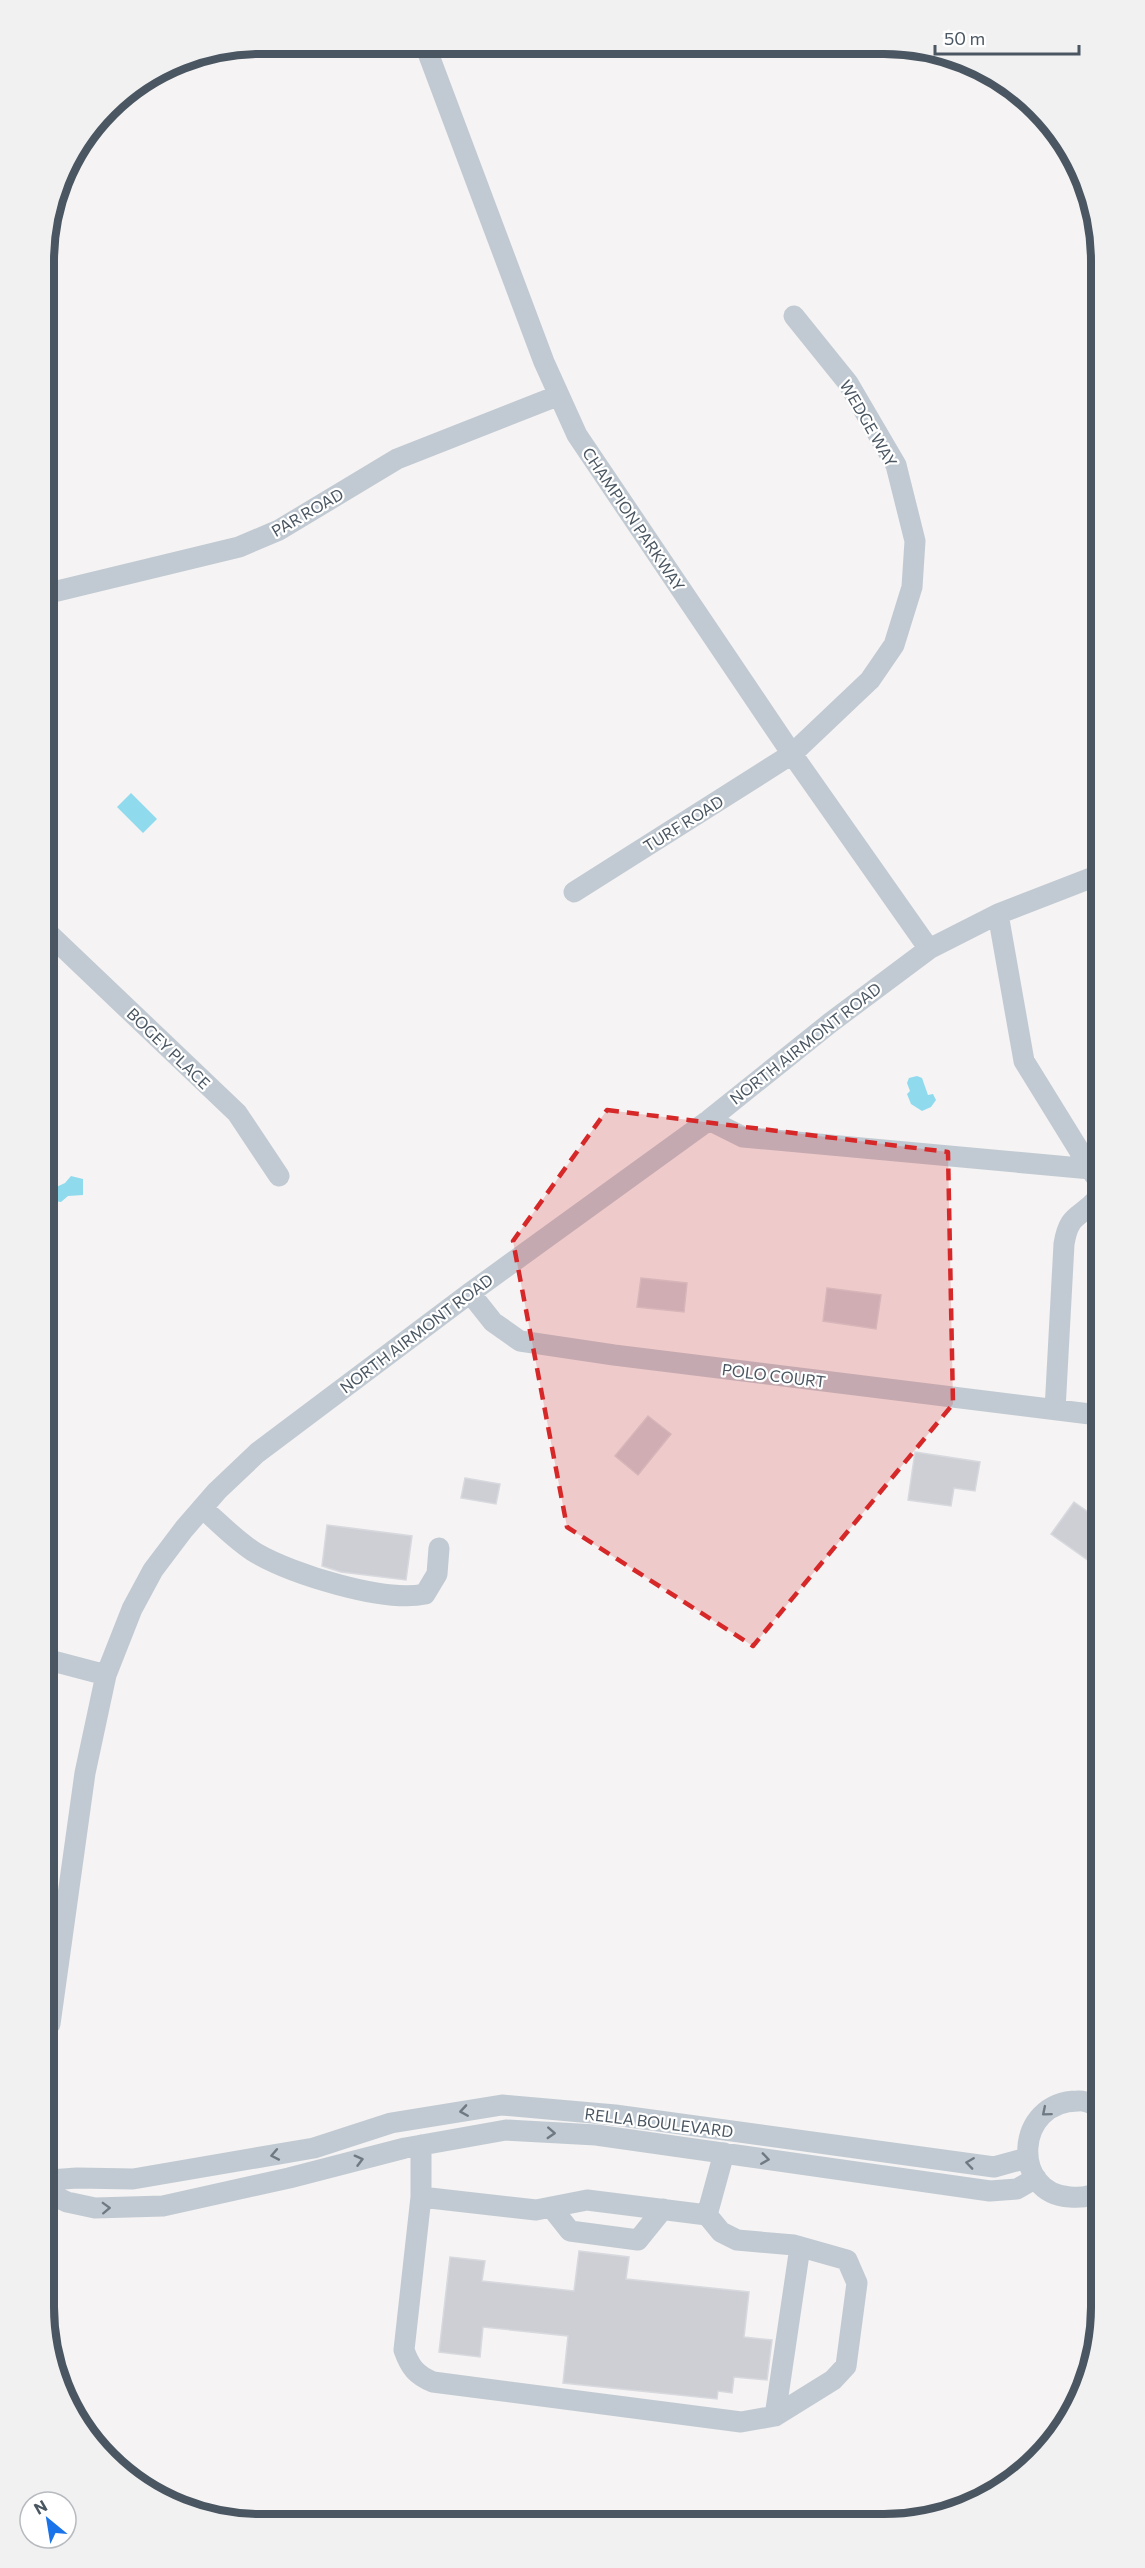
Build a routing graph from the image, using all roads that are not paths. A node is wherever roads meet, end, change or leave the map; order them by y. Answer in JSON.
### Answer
{"nodes":[{"id":1,"x":428,"y":54,"type":"edge"},
{"id":2,"x":794,"y":316,"type":"dead end"},
{"id":3,"x":557,"y":396,"type":"junction"},
{"id":4,"x":54,"y":592,"type":"edge"},
{"id":5,"x":792,"y":754,"type":"junction"},
{"id":6,"x":1091,"y":878,"type":"edge"},
{"id":7,"x":574,"y":892,"type":"dead end"},
{"id":8,"x":998,"y":914,"type":"junction"},
{"id":9,"x":54,"y":939,"type":"edge"},
{"id":10,"x":929,"y":949,"type":"junction"},
{"id":11,"x":709,"y":1120,"type":"junction"},
{"id":12,"x":1091,"y":1169,"type":"edge"},
{"id":13,"x":1091,"y":1174,"type":"edge"},
{"id":14,"x":279,"y":1176,"type":"dead end"},
{"id":15,"x":1091,"y":1205,"type":"edge"},
{"id":16,"x":470,"y":1293,"type":"junction"},
{"id":17,"x":1055,"y":1410,"type":"junction"},
{"id":18,"x":1091,"y":1414,"type":"edge"},
{"id":19,"x":202,"y":1508,"type":"junction"},
{"id":20,"x":439,"y":1548,"type":"dead end"},
{"id":21,"x":54,"y":1661,"type":"edge"},
{"id":22,"x":106,"y":1676,"type":"junction"},
{"id":23,"x":54,"y":1995,"type":"edge"},
{"id":24,"x":1091,"y":2104,"type":"edge"},
{"id":25,"x":502,"y":2105,"type":"junction"},
{"id":26,"x":501,"y":2131,"type":"junction"},
{"id":27,"x":816,"y":2142,"type":"junction"},
{"id":28,"x":421,"y":2145,"type":"junction"},
{"id":29,"x":314,"y":2148,"type":"junction"},
{"id":30,"x":724,"y":2153,"type":"junction"},
{"id":31,"x":1027,"y":2158,"type":"junction"},
{"id":32,"x":812,"y":2166,"type":"junction"},
{"id":33,"x":320,"y":2170,"type":"junction"},
{"id":34,"x":1036,"y":2178,"type":"junction"},
{"id":35,"x":54,"y":2180,"type":"edge"},
{"id":36,"x":1091,"y":2194,"type":"edge"},
{"id":37,"x":54,"y":2196,"type":"edge"},
{"id":38,"x":421,"y":2197,"type":"junction"},
{"id":39,"x":551,"y":2207,"type":"junction"},
{"id":40,"x":663,"y":2209,"type":"junction"},
{"id":41,"x":707,"y":2215,"type":"junction"},
{"id":42,"x":800,"y":2247,"type":"junction"},
{"id":43,"x":776,"y":2416,"type":"junction"}],
"edges":[{"from":1,"to":3,"type":"street","name":"CHAMPION PARKWAY"},
{"from":2,"to":5,"type":"street","name":"WEDGE WAY"},
{"from":3,"to":4,"type":"street","name":"PAR ROAD"},
{"from":3,"to":5,"type":"street","name":"CHAMPION PARKWAY"},
{"from":5,"to":7,"type":"street","name":"TURF ROAD"},
{"from":5,"to":10,"type":"street","name":"CHAMPION PARKWAY"},
{"from":6,"to":8,"type":"street","name":"NORTH AIRMONT ROAD"},
{"from":8,"to":10,"type":"street","name":"NORTH AIRMONT ROAD"},
{"from":8,"to":12,"type":"street"},
{"from":9,"to":14,"type":"street","name":"BOGEY PLACE"},
{"from":10,"to":11,"type":"street","name":"NORTH AIRMONT ROAD"},
{"from":11,"to":13,"type":"street"},
{"from":11,"to":16,"type":"street","name":"NORTH AIRMONT ROAD"},
{"from":15,"to":17,"type":"street"},
{"from":16,"to":17,"type":"street","name":"POLO COURT"},
{"from":16,"to":19,"type":"street","name":"NORTH AIRMONT ROAD"},
{"from":17,"to":18,"type":"street","name":"POLO COURT"},
{"from":19,"to":20,"type":"street"},
{"from":19,"to":22,"type":"street","name":"NORTH AIRMONT ROAD"},
{"from":21,"to":22,"type":"street"},
{"from":22,"to":23,"type":"street","name":"NORTH AIRMONT ROAD"},
{"from":24,"to":31,"type":"street","one_way":true},
{"from":25,"to":26,"type":"street"},
{"from":25,"to":27,"type":"street","name":"RELLA BOULEVARD"},
{"from":25,"to":29,"type":"street","name":"RELLA BOULEVARD","one_way":true},
{"from":26,"to":28,"type":"street","name":"RELLA BOULEVARD"},
{"from":26,"to":30,"type":"street","name":"RELLA BOULEVARD","one_way":true},
{"from":31,"to":27,"type":"street","name":"RELLA BOULEVARD","one_way":true},
{"from":27,"to":32,"type":"street"},
{"from":33,"to":28,"type":"street","name":"RELLA BOULEVARD","one_way":true},
{"from":28,"to":38,"type":"street"},
{"from":29,"to":33,"type":"street"},
{"from":29,"to":35,"type":"street","name":"RELLA BOULEVARD","one_way":true},
{"from":30,"to":32,"type":"street","name":"RELLA BOULEVARD","one_way":true},
{"from":30,"to":41,"type":"street"},
{"from":31,"to":34,"type":"street"},
{"from":32,"to":34,"type":"street","name":"RELLA BOULEVARD"},
{"from":37,"to":33,"type":"street","name":"RELLA BOULEVARD","one_way":true},
{"from":34,"to":36,"type":"street"},
{"from":38,"to":39,"type":"street"},
{"from":38,"to":43,"type":"street"},
{"from":39,"to":40,"type":"street"},
{"from":39,"to":40,"type":"street"},
{"from":40,"to":41,"type":"street"},
{"from":41,"to":42,"type":"street"},
{"from":42,"to":43,"type":"street"},
{"from":42,"to":43,"type":"street"}]}
